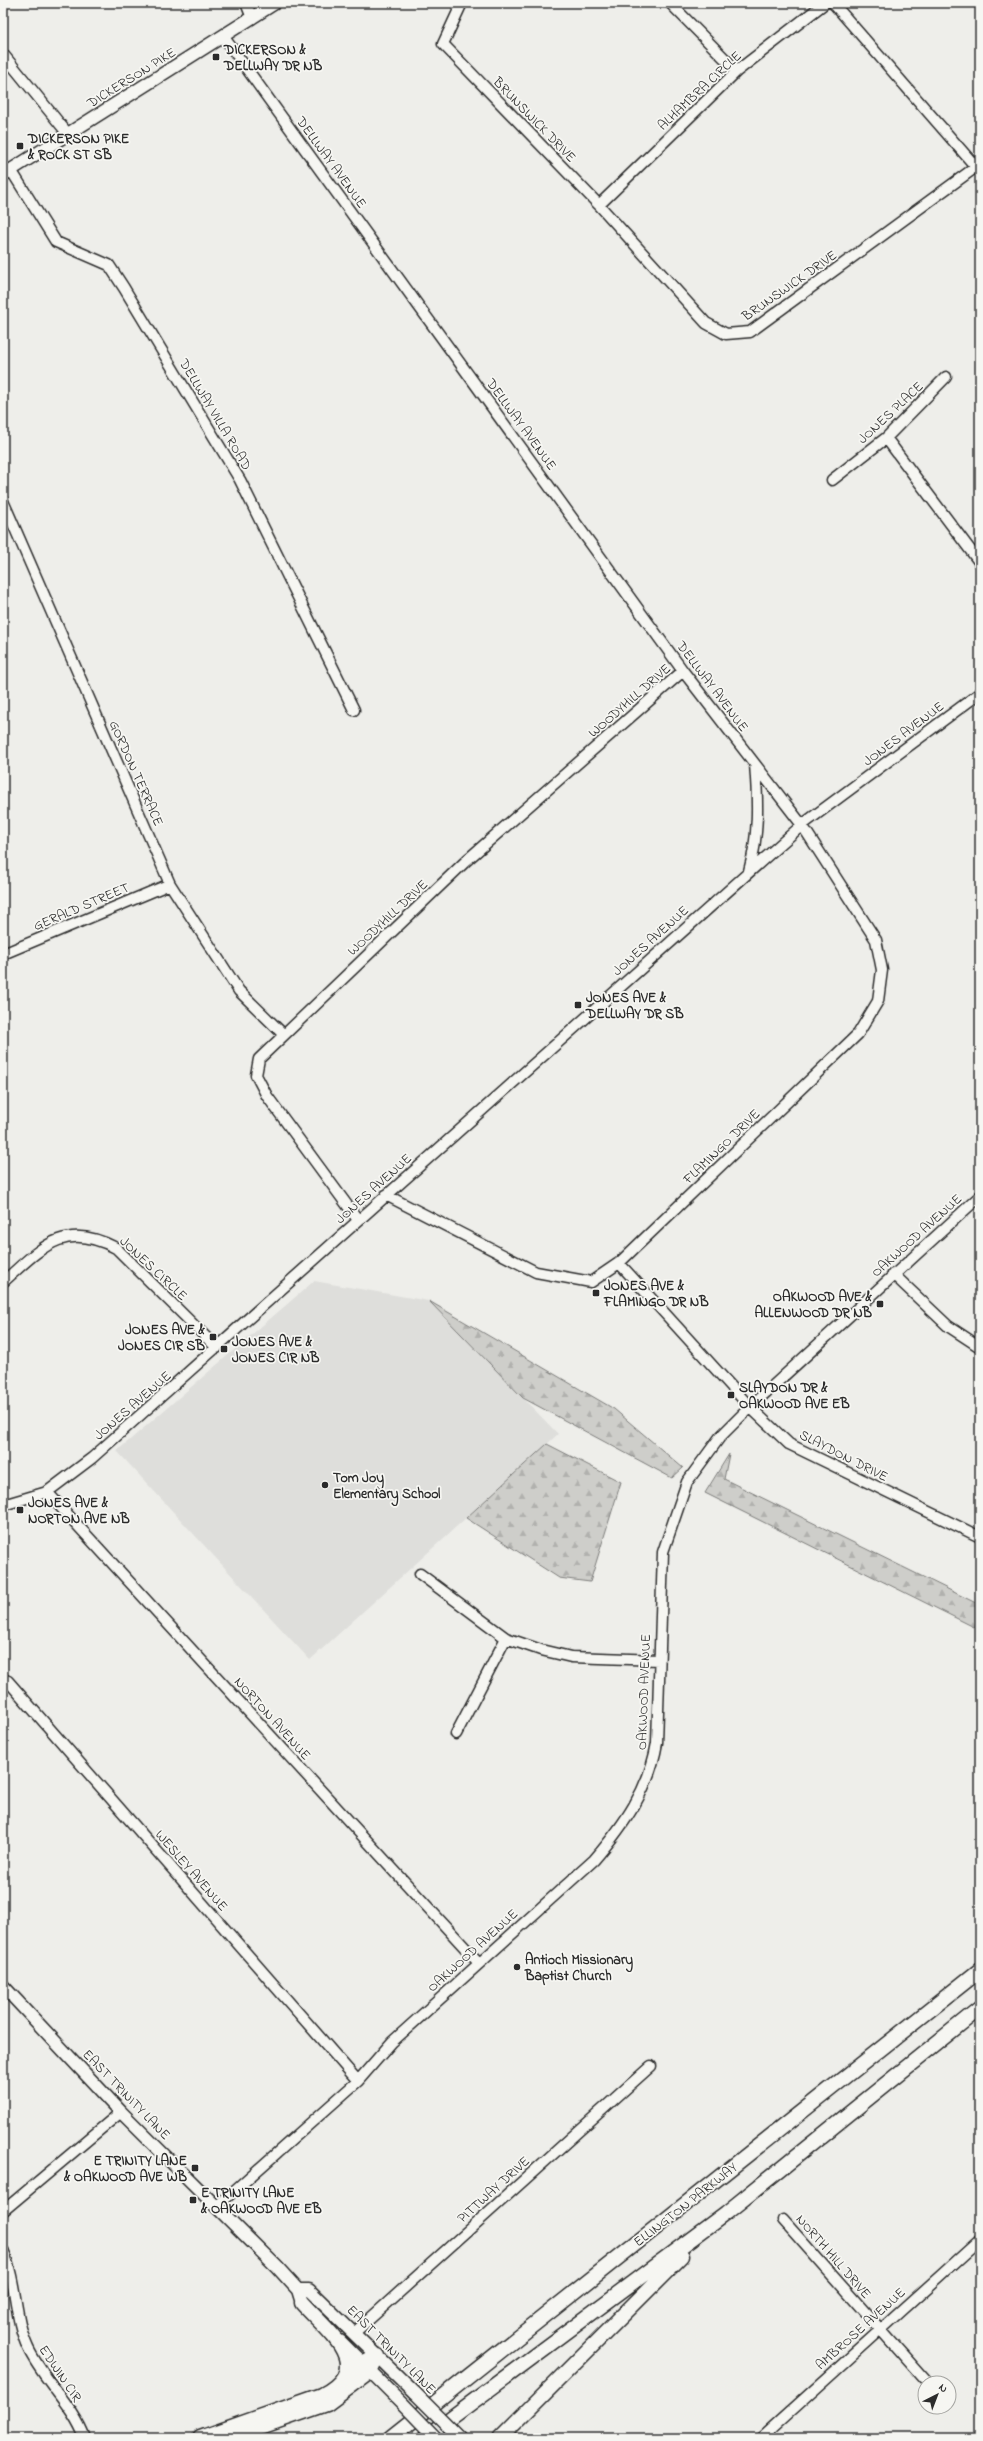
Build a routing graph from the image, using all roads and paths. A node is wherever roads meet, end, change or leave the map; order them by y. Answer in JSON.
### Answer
{"nodes":[{"id":1,"x":246,"y":3,"type":"edge"},
{"id":2,"x":275,"y":3,"type":"edge"},
{"id":3,"x":462,"y":3,"type":"edge"},
{"id":4,"x":670,"y":3,"type":"edge"},
{"id":5,"x":825,"y":3,"type":"edge"},
{"id":6,"x":833,"y":3,"type":"edge"},
{"id":7,"x":252,"y":18,"type":"junction"},
{"id":8,"x":223,"y":36,"type":"junction"},
{"id":9,"x":3,"y":54,"type":"edge"},
{"id":10,"x":737,"y":71,"type":"junction"},
{"id":11,"x":68,"y":134,"type":"junction"},
{"id":12,"x":7,"y":173,"type":"edge"},
{"id":13,"x":599,"y":205,"type":"junction"},
{"id":14,"x":946,"y":377,"type":"dead end"},
{"id":15,"x":886,"y":438,"type":"junction"},
{"id":16,"x":832,"y":480,"type":"dead end"},
{"id":17,"x":3,"y":501,"type":"edge"},
{"id":18,"x":980,"y":563,"type":"edge"},
{"id":19,"x":683,"y":671,"type":"junction"},
{"id":20,"x":980,"y":693,"type":"edge"},
{"id":21,"x":354,"y":710,"type":"dead end"},
{"id":22,"x":755,"y":764,"type":"junction"},
{"id":23,"x":802,"y":825,"type":"junction"},
{"id":24,"x":749,"y":871,"type":"junction"},
{"id":25,"x":170,"y":884,"type":"junction"},
{"id":26,"x":3,"y":954,"type":"edge"},
{"id":27,"x":283,"y":1034,"type":"junction"},
{"id":28,"x":386,"y":1195,"type":"junction"},
{"id":29,"x":980,"y":1196,"type":"edge"},
{"id":30,"x":358,"y":1220,"type":"junction"},
{"id":31,"x":620,"y":1264,"type":"junction"},
{"id":32,"x":893,"y":1274,"type":"junction"},
{"id":33,"x":3,"y":1282,"type":"edge"},
{"id":34,"x":980,"y":1347,"type":"edge"},
{"id":35,"x":217,"y":1348,"type":"junction"},
{"id":36,"x":750,"y":1407,"type":"junction"},
{"id":37,"x":47,"y":1492,"type":"junction"},
{"id":38,"x":3,"y":1505,"type":"edge"},
{"id":39,"x":980,"y":1537,"type":"edge"},
{"id":40,"x":420,"y":1574,"type":"dead end"},
{"id":41,"x":506,"y":1638,"type":"junction"},
{"id":42,"x":659,"y":1660,"type":"junction"},
{"id":43,"x":3,"y":1679,"type":"edge"},
{"id":44,"x":456,"y":1734,"type":"dead end"},
{"id":45,"x":478,"y":1963,"type":"junction"},
{"id":46,"x":980,"y":1970,"type":"edge"},
{"id":47,"x":3,"y":1986,"type":"edge"},
{"id":48,"x":980,"y":2008,"type":"edge"},
{"id":49,"x":651,"y":2066,"type":"dead end"},
{"id":50,"x":358,"y":2081,"type":"junction"},
{"id":51,"x":121,"y":2112,"type":"junction"},
{"id":52,"x":217,"y":2206,"type":"junction"},
{"id":53,"x":3,"y":2211,"type":"edge"},
{"id":54,"x":726,"y":2213,"type":"junction"},
{"id":55,"x":783,"y":2220,"type":"dead end"},
{"id":56,"x":980,"y":2240,"type":"edge"},
{"id":57,"x":3,"y":2252,"type":"edge"},
{"id":58,"x":300,"y":2296,"type":"junction"},
{"id":59,"x":879,"y":2329,"type":"junction"},
{"id":60,"x":354,"y":2333,"type":"junction"},
{"id":61,"x":378,"y":2356,"type":"junction"},
{"id":62,"x":366,"y":2368,"type":"junction"},
{"id":63,"x":921,"y":2375,"type":"edge"},
{"id":64,"x":346,"y":2377,"type":"junction"},
{"id":65,"x":85,"y":2438,"type":"edge"},
{"id":66,"x":200,"y":2438,"type":"edge"},
{"id":67,"x":229,"y":2438,"type":"edge"},
{"id":68,"x":391,"y":2438,"type":"edge"},
{"id":69,"x":424,"y":2438,"type":"edge"},
{"id":70,"x":436,"y":2438,"type":"edge"},
{"id":71,"x":460,"y":2438,"type":"edge"},
{"id":72,"x":500,"y":2438,"type":"edge"},
{"id":73,"x":761,"y":2438,"type":"edge"}],
"edges":[{"from":1,"to":7,"type":"street"},
{"from":2,"to":7,"type":"main road","name":"DICKERSON PIKE"},
{"from":3,"to":13,"type":"street","name":"BRUNSWICK DRIVE"},
{"from":4,"to":10,"type":"street"},
{"from":5,"to":10,"type":"street","name":"ALHAMBRA CIRCLE"},
{"from":6,"to":13,"type":"street","name":"BRUNSWICK DRIVE"},
{"from":7,"to":8,"type":"main road","name":"DICKERSON PIKE"},
{"from":8,"to":11,"type":"main road","name":"DICKERSON PIKE"},
{"from":8,"to":19,"type":"street","name":"DELLWAY AVENUE"},
{"from":9,"to":11,"type":"street"},
{"from":10,"to":13,"type":"street","name":"ALHAMBRA CIRCLE"},
{"from":11,"to":12,"type":"main road","name":"DICKERSON PIKE"},
{"from":12,"to":21,"type":"street","name":"DELLWAY VILLA ROAD"},
{"from":14,"to":15,"type":"street","name":"JONES PLACE"},
{"from":15,"to":16,"type":"street","name":"JONES PLACE"},
{"from":15,"to":18,"type":"street"},
{"from":17,"to":25,"type":"street","name":"GORDON TERRACE"},
{"from":19,"to":22,"type":"street","name":"DELLWAY AVENUE"},
{"from":19,"to":27,"type":"street","name":"WOODYHILL DRIVE"},
{"from":20,"to":23,"type":"street","name":"JONES AVENUE"},
{"from":22,"to":23,"type":"street","name":"DELLWAY AVENUE"},
{"from":22,"to":24,"type":"street"},
{"from":23,"to":24,"type":"street","name":"JONES AVENUE"},
{"from":23,"to":31,"type":"street","name":"FLAMINGO DRIVE"},
{"from":24,"to":28,"type":"street","name":"JONES AVENUE"},
{"from":25,"to":26,"type":"street","name":"GERALD STREET"},
{"from":25,"to":27,"type":"street","name":"GORDON TERRACE"},
{"from":27,"to":30,"type":"street","name":"WOODYHILL DRIVE"},
{"from":28,"to":30,"type":"street","name":"JONES AVENUE"},
{"from":28,"to":31,"type":"street","name":"FLAMINGO DRIVE"},
{"from":29,"to":32,"type":"street","name":"OAKWOOD AVENUE"},
{"from":30,"to":35,"type":"street","name":"JONES AVENUE"},
{"from":31,"to":36,"type":"street","name":"SLAYDON DRIVE"},
{"from":32,"to":34,"type":"street"},
{"from":32,"to":36,"type":"street","name":"OAKWOOD AVENUE"},
{"from":33,"to":35,"type":"street","name":"JONES CIRCLE"},
{"from":35,"to":37,"type":"street","name":"JONES AVENUE"},
{"from":36,"to":39,"type":"street","name":"SLAYDON DRIVE"},
{"from":36,"to":42,"type":"street","name":"OAKWOOD AVENUE"},
{"from":37,"to":38,"type":"street","name":"JONES AVENUE"},
{"from":37,"to":45,"type":"street","name":"NORTON AVENUE"},
{"from":40,"to":41,"type":"street"},
{"from":41,"to":42,"type":"street"},
{"from":41,"to":44,"type":"street"},
{"from":42,"to":45,"type":"street","name":"OAKWOOD AVENUE"},
{"from":43,"to":50,"type":"street","name":"WESLEY AVENUE"},
{"from":45,"to":50,"type":"street","name":"OAKWOOD AVENUE"},
{"from":46,"to":68,"type":"highway","name":"ELLINGTON PARKWAY"},
{"from":47,"to":51,"type":"main road","name":"EAST TRINITY LANE"},
{"from":48,"to":54,"type":"highway"},
{"from":49,"to":60,"type":"street","name":"PITTWAY DRIVE"},
{"from":50,"to":52,"type":"street","name":"OAKWOOD AVENUE"},
{"from":51,"to":52,"type":"main road","name":"EAST TRINITY LANE"},
{"from":51,"to":53,"type":"street"},
{"from":52,"to":58,"type":"main road","name":"EAST TRINITY LANE"},
{"from":54,"to":69,"type":"highway"},
{"from":54,"to":72,"type":"highway"},
{"from":55,"to":59,"type":"street","name":"NORTH HILL DRIVE"},
{"from":56,"to":59,"type":"street","name":"AMBROSE AVENUE"},
{"from":57,"to":65,"type":"street","name":"EDWIN CIR"},
{"from":58,"to":60,"type":"main road","name":"EAST TRINITY LANE"},
{"from":58,"to":62,"type":"main road","name":"EAST TRINITY LANE"},
{"from":58,"to":64,"type":"highway"},
{"from":59,"to":63,"type":"street","name":"NORTH HILL DRIVE"},
{"from":59,"to":73,"type":"street","name":"AMBROSE AVENUE"},
{"from":60,"to":61,"type":"main road","name":"EAST TRINITY LANE"},
{"from":61,"to":62,"type":"highway"},
{"from":61,"to":71,"type":"main road","name":"EAST TRINITY LANE","bridge":true},
{"from":62,"to":64,"type":"highway"},
{"from":62,"to":67,"type":"highway"},
{"from":62,"to":70,"type":"main road","name":"EAST TRINITY LANE","bridge":true},
{"from":64,"to":66,"type":"highway"}]}
